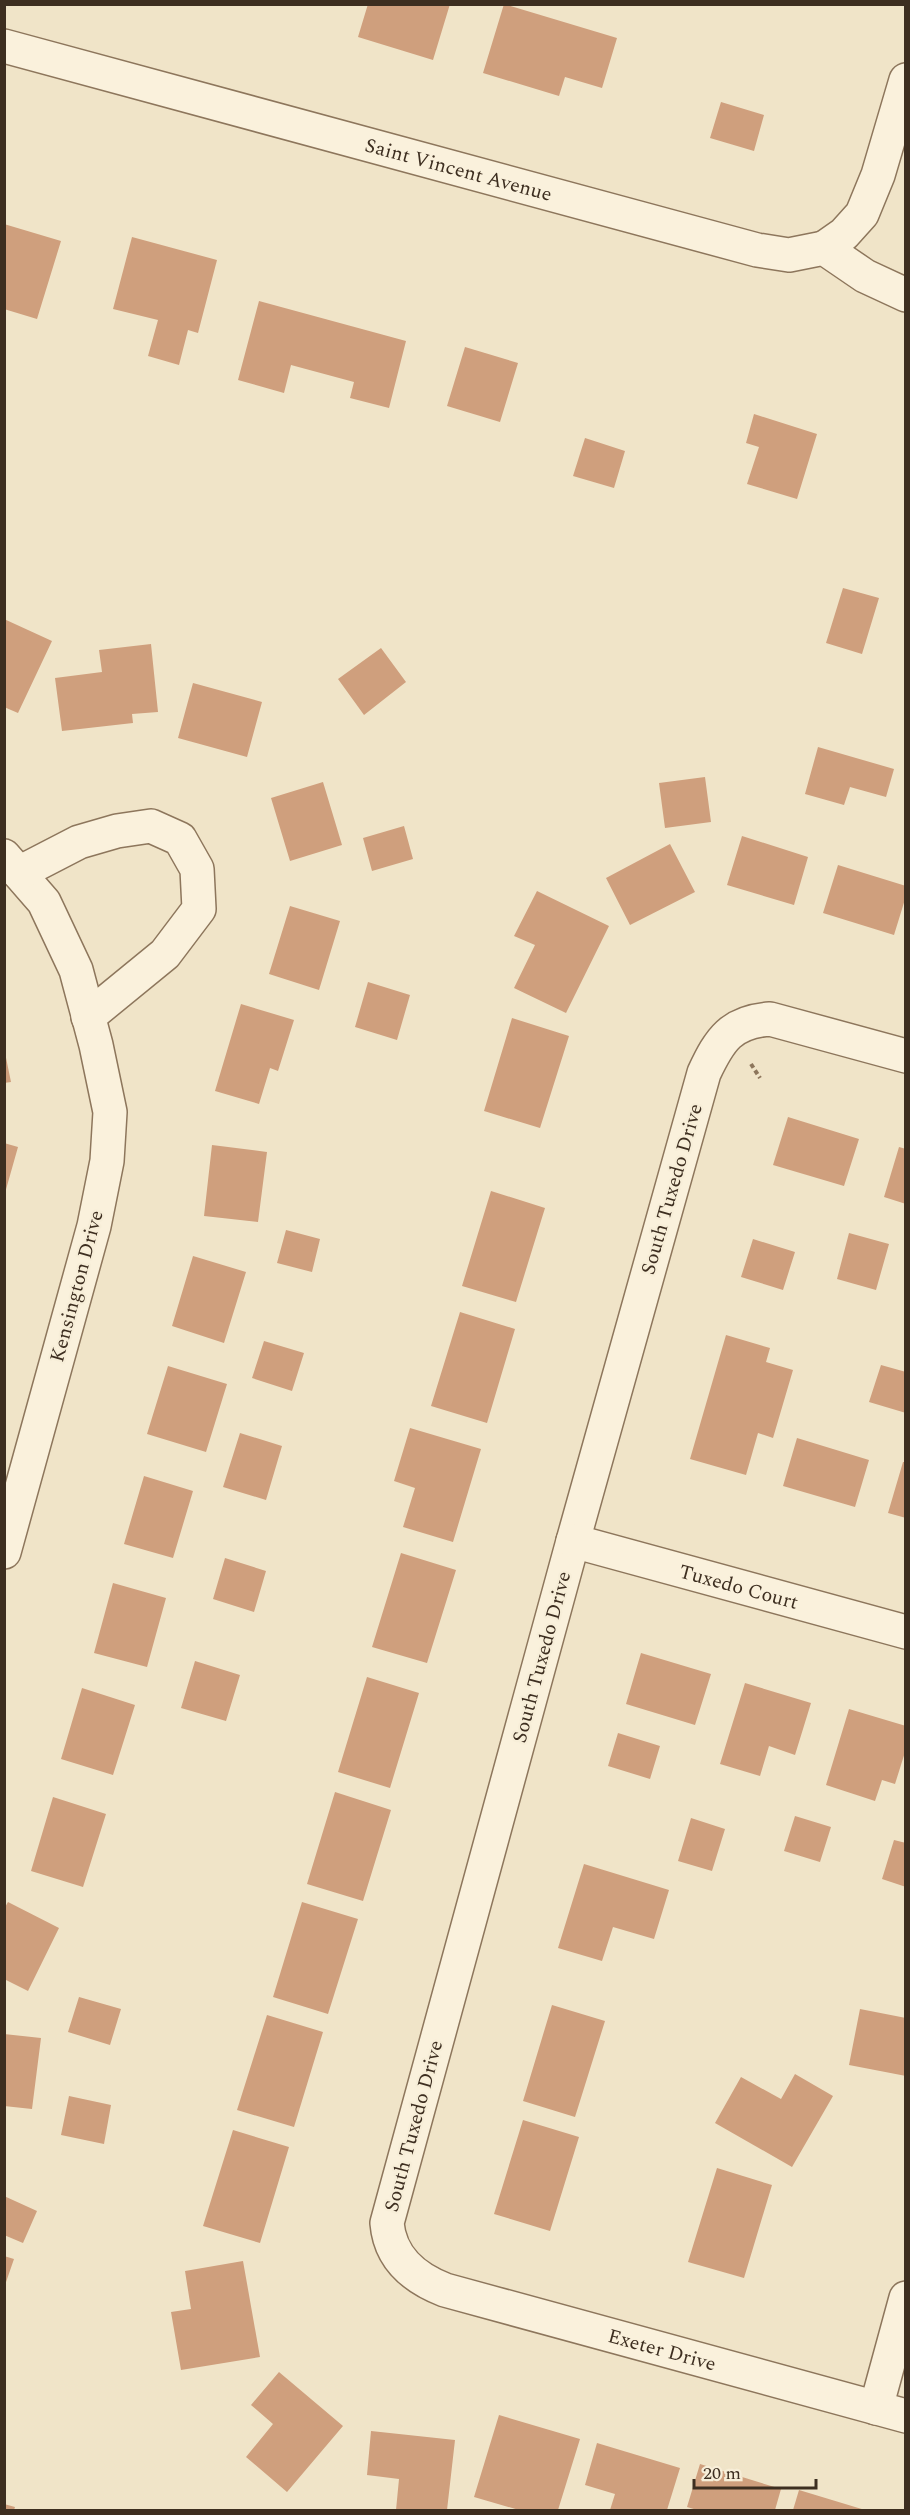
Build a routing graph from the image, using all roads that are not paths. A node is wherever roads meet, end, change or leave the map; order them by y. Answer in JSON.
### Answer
{"nodes":[{"id":1,"x":4,"y":46,"type":"edge"},
{"id":2,"x":906,"y":80,"type":"edge"},
{"id":3,"x":824,"y":248,"type":"junction"},
{"id":4,"x":906,"y":295,"type":"edge"},
{"id":5,"x":12,"y":865,"type":"edge"},
{"id":6,"x":88,"y":1017,"type":"junction"},
{"id":7,"x":906,"y":1056,"type":"edge"},
{"id":8,"x":573,"y":1541,"type":"junction"},
{"id":9,"x":4,"y":1552,"type":"edge"},
{"id":10,"x":906,"y":1632,"type":"edge"},
{"id":11,"x":420,"y":2279,"type":"joint"},
{"id":12,"x":906,"y":2298,"type":"edge"},
{"id":13,"x":891,"y":2412,"type":"edge"}],
"edges":[{"from":1,"to":3,"type":"street","name":"Saint Vincent Avenue"},
{"from":2,"to":3,"type":"street"},
{"from":3,"to":4,"type":"street"},
{"from":5,"to":6,"type":"street","name":"Kensington Drive"},
{"from":5,"to":6,"type":"street"},
{"from":6,"to":9,"type":"street","name":"Kensington Drive"},
{"from":7,"to":8,"type":"street","name":"South Tuxedo Drive"},
{"from":8,"to":10,"type":"street","name":"Tuxedo Court"},
{"from":8,"to":11,"type":"street","name":"South Tuxedo Drive"},
{"from":11,"to":13,"type":"street","name":"Exeter Drive"},
{"from":12,"to":13,"type":"street"}]}
